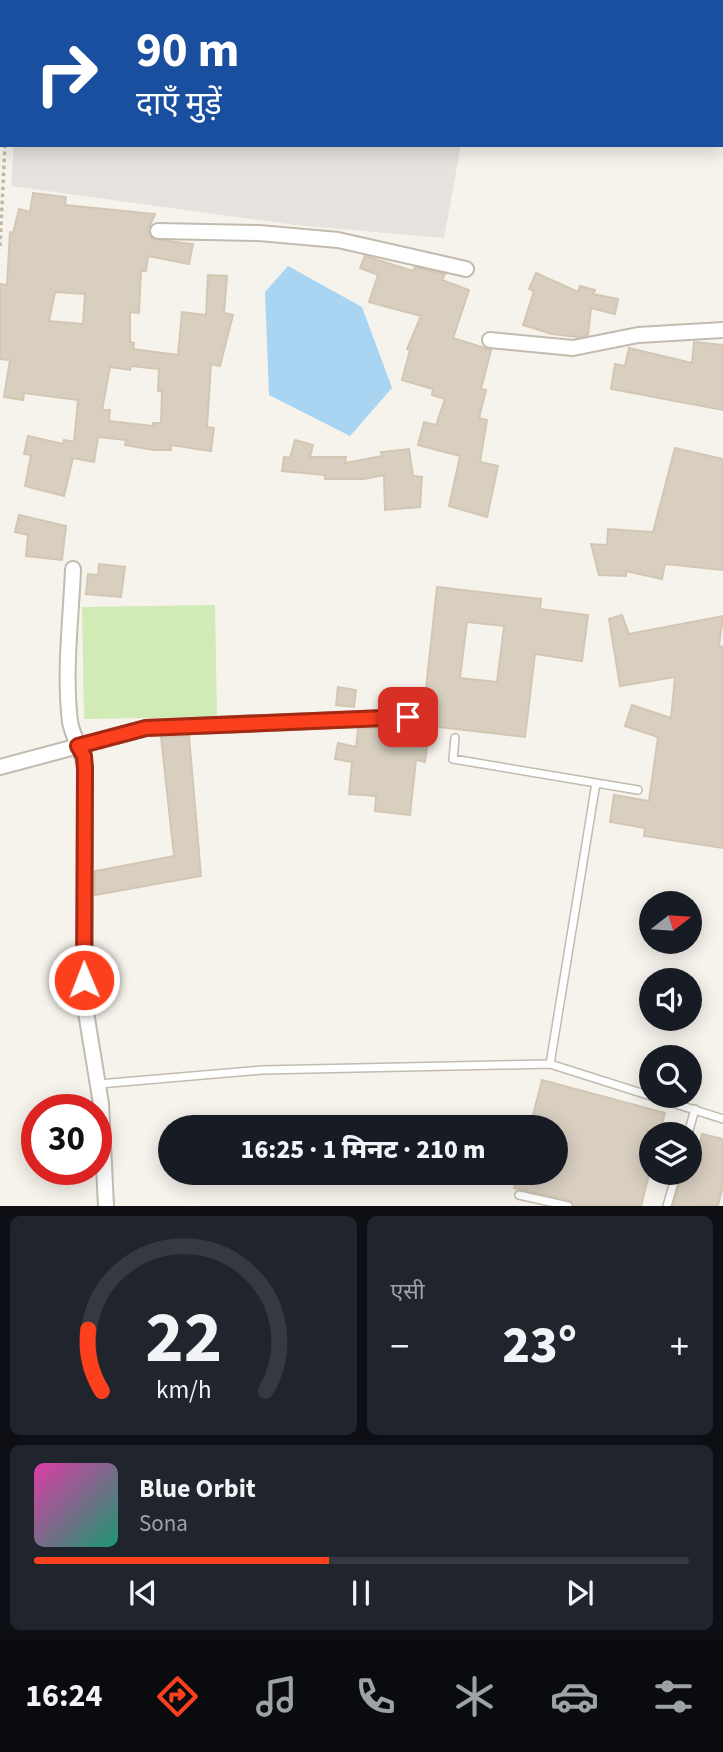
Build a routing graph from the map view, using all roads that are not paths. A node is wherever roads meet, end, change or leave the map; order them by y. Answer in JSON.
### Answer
{"nodes":[{"id":1,"x":158,"y":231,"type":"dead end"},
{"id":2,"x":466,"y":270,"type":"dead end"},
{"id":3,"x":723,"y":330,"type":"edge"},
{"id":4,"x":490,"y":340,"type":"dead end"},
{"id":5,"x":73,"y":569,"type":"dead end"},
{"id":6,"x":408,"y":717,"type":"dead end"},
{"id":7,"x":455,"y":737,"type":"dead end"},
{"id":8,"x":78,"y":746,"type":"junction"},
{"id":9,"x":0,"y":766,"type":"edge"},
{"id":10,"x":596,"y":783,"type":"junction"},
{"id":11,"x":638,"y":790,"type":"dead end"},
{"id":12,"x":550,"y":1064,"type":"junction"},
{"id":13,"x":98,"y":1084,"type":"junction"},
{"id":14,"x":695,"y":1109,"type":"junction"},
{"id":15,"x":723,"y":1119,"type":"edge"},
{"id":16,"x":691,"y":1122,"type":"edge"},
{"id":17,"x":673,"y":1185,"type":"edge"},
{"id":18,"x":519,"y":1195,"type":"dead end"},
{"id":19,"x":106,"y":1206,"type":"edge"},
{"id":20,"x":568,"y":1206,"type":"edge"},
{"id":21,"x":667,"y":1206,"type":"edge"}],
"edges":[{"from":1,"to":2,"type":"street"},
{"from":3,"to":4,"type":"street"},
{"from":5,"to":8,"type":"street"},
{"from":6,"to":8,"type":"street"},
{"from":7,"to":10,"type":"lane"},
{"from":8,"to":9,"type":"street"},
{"from":8,"to":13,"type":"street"},
{"from":10,"to":11,"type":"lane"},
{"from":10,"to":12,"type":"lane"},
{"from":12,"to":13,"type":"lane"},
{"from":12,"to":14,"type":"lane"},
{"from":13,"to":19,"type":"street"},
{"from":14,"to":15,"type":"lane"},
{"from":14,"to":16,"type":"lane"},
{"from":17,"to":21,"type":"lane"},
{"from":18,"to":20,"type":"lane"}]}
